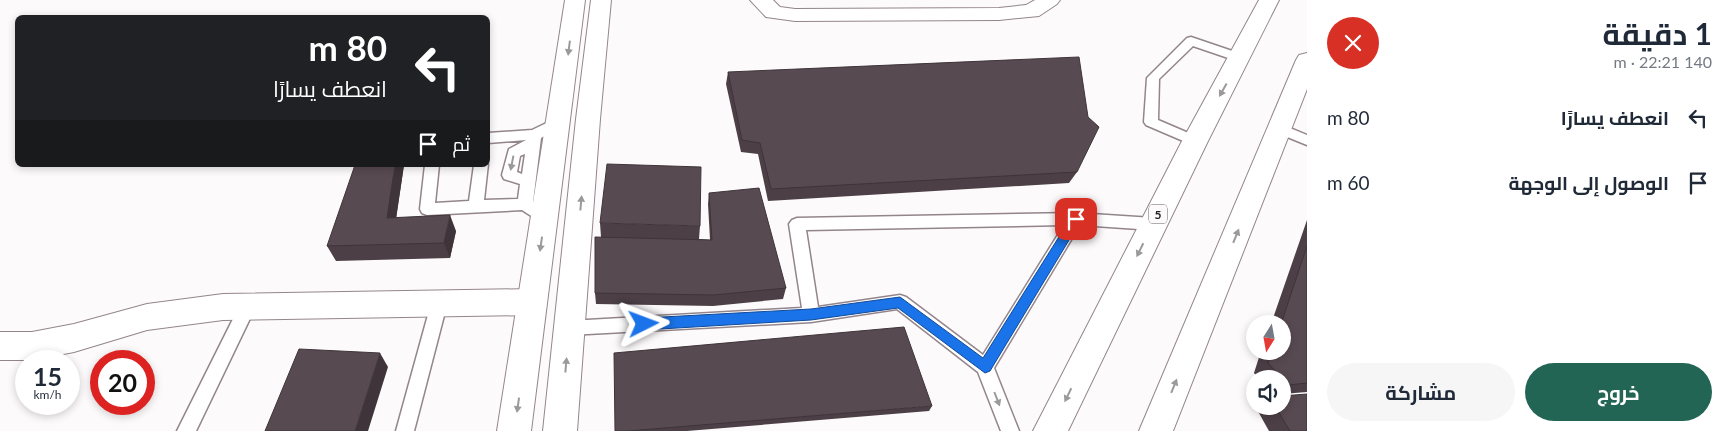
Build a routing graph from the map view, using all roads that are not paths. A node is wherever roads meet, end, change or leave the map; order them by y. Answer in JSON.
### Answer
{"nodes":[{"id":1,"x":575,"y":0,"type":"edge"},
{"id":2,"x":602,"y":0,"type":"edge"},
{"id":3,"x":760,"y":0,"type":"edge"},
{"id":4,"x":1050,"y":0,"type":"edge"},
{"id":5,"x":1270,"y":0,"type":"edge"},
{"id":6,"x":1240,"y":58,"type":"junction"},
{"id":7,"x":1307,"y":60,"type":"edge"},
{"id":8,"x":560,"y":122,"type":"junction"},
{"id":9,"x":1280,"y":129,"type":"junction"},
{"id":10,"x":490,"y":138,"type":"edge"},
{"id":11,"x":534,"y":139,"type":"junction"},
{"id":12,"x":1307,"y":140,"type":"edge"},
{"id":13,"x":1195,"y":141,"type":"junction"},
{"id":14,"x":432,"y":167,"type":"edge"},
{"id":15,"x":481,"y":167,"type":"edge"},
{"id":16,"x":476,"y":206,"type":"junction"},
{"id":17,"x":535,"y":210,"type":"junction"},
{"id":18,"x":1076,"y":219,"type":"junction"},
{"id":19,"x":1153,"y":224,"type":"junction"},
{"id":20,"x":532,"y":302,"type":"junction"},
{"id":21,"x":439,"y":304,"type":"junction"},
{"id":22,"x":248,"y":306,"type":"junction"},
{"id":23,"x":811,"y":315,"type":"junction"},
{"id":24,"x":570,"y":328,"type":"junction"},
{"id":25,"x":0,"y":346,"type":"edge"},
{"id":26,"x":985,"y":367,"type":"junction"},
{"id":27,"x":186,"y":431,"type":"edge"},
{"id":28,"x":404,"y":431,"type":"edge"},
{"id":29,"x":514,"y":431,"type":"edge"},
{"id":30,"x":560,"y":431,"type":"edge"},
{"id":31,"x":1010,"y":431,"type":"edge"},
{"id":32,"x":1050,"y":431,"type":"edge"},
{"id":33,"x":1156,"y":431,"type":"edge"}],
"edges":[{"from":1,"to":8,"type":"main road","one_way":true},
{"from":24,"to":2,"type":"main road","one_way":true},
{"from":3,"to":4,"type":"main road"},
{"from":5,"to":6,"type":"main road","number":"5"},
{"from":6,"to":13,"type":"main road","number":"5","one_way":true},
{"from":6,"to":13,"type":"lane"},
{"from":7,"to":9,"type":"main road"},
{"from":8,"to":11,"type":"lane"},
{"from":8,"to":17,"type":"main road"},
{"from":9,"to":12,"type":"lane"},
{"from":33,"to":9,"type":"main road","one_way":true},
{"from":10,"to":11,"type":"lane"},
{"from":11,"to":17,"type":"lane"},
{"from":13,"to":19,"type":"main road","number":"5"},
{"from":14,"to":16,"type":"lane"},
{"from":15,"to":16,"type":"lane"},
{"from":16,"to":17,"type":"lane"},
{"from":17,"to":20,"type":"main road","one_way":true},
{"from":18,"to":19,"type":"lane"},
{"from":18,"to":23,"type":"lane"},
{"from":18,"to":26,"type":"lane"},
{"from":19,"to":32,"type":"main road","number":"5","one_way":true},
{"from":20,"to":21,"type":"main road"},
{"from":20,"to":29,"type":"main road","one_way":true},
{"from":21,"to":22,"type":"main road"},
{"from":21,"to":28,"type":"lane"},
{"from":22,"to":25,"type":"main road"},
{"from":22,"to":27,"type":"lane"},
{"from":23,"to":24,"type":"lane"},
{"from":23,"to":26,"type":"lane"},
{"from":30,"to":24,"type":"main road","one_way":true},
{"from":26,"to":31,"type":"lane","one_way":true}]}
